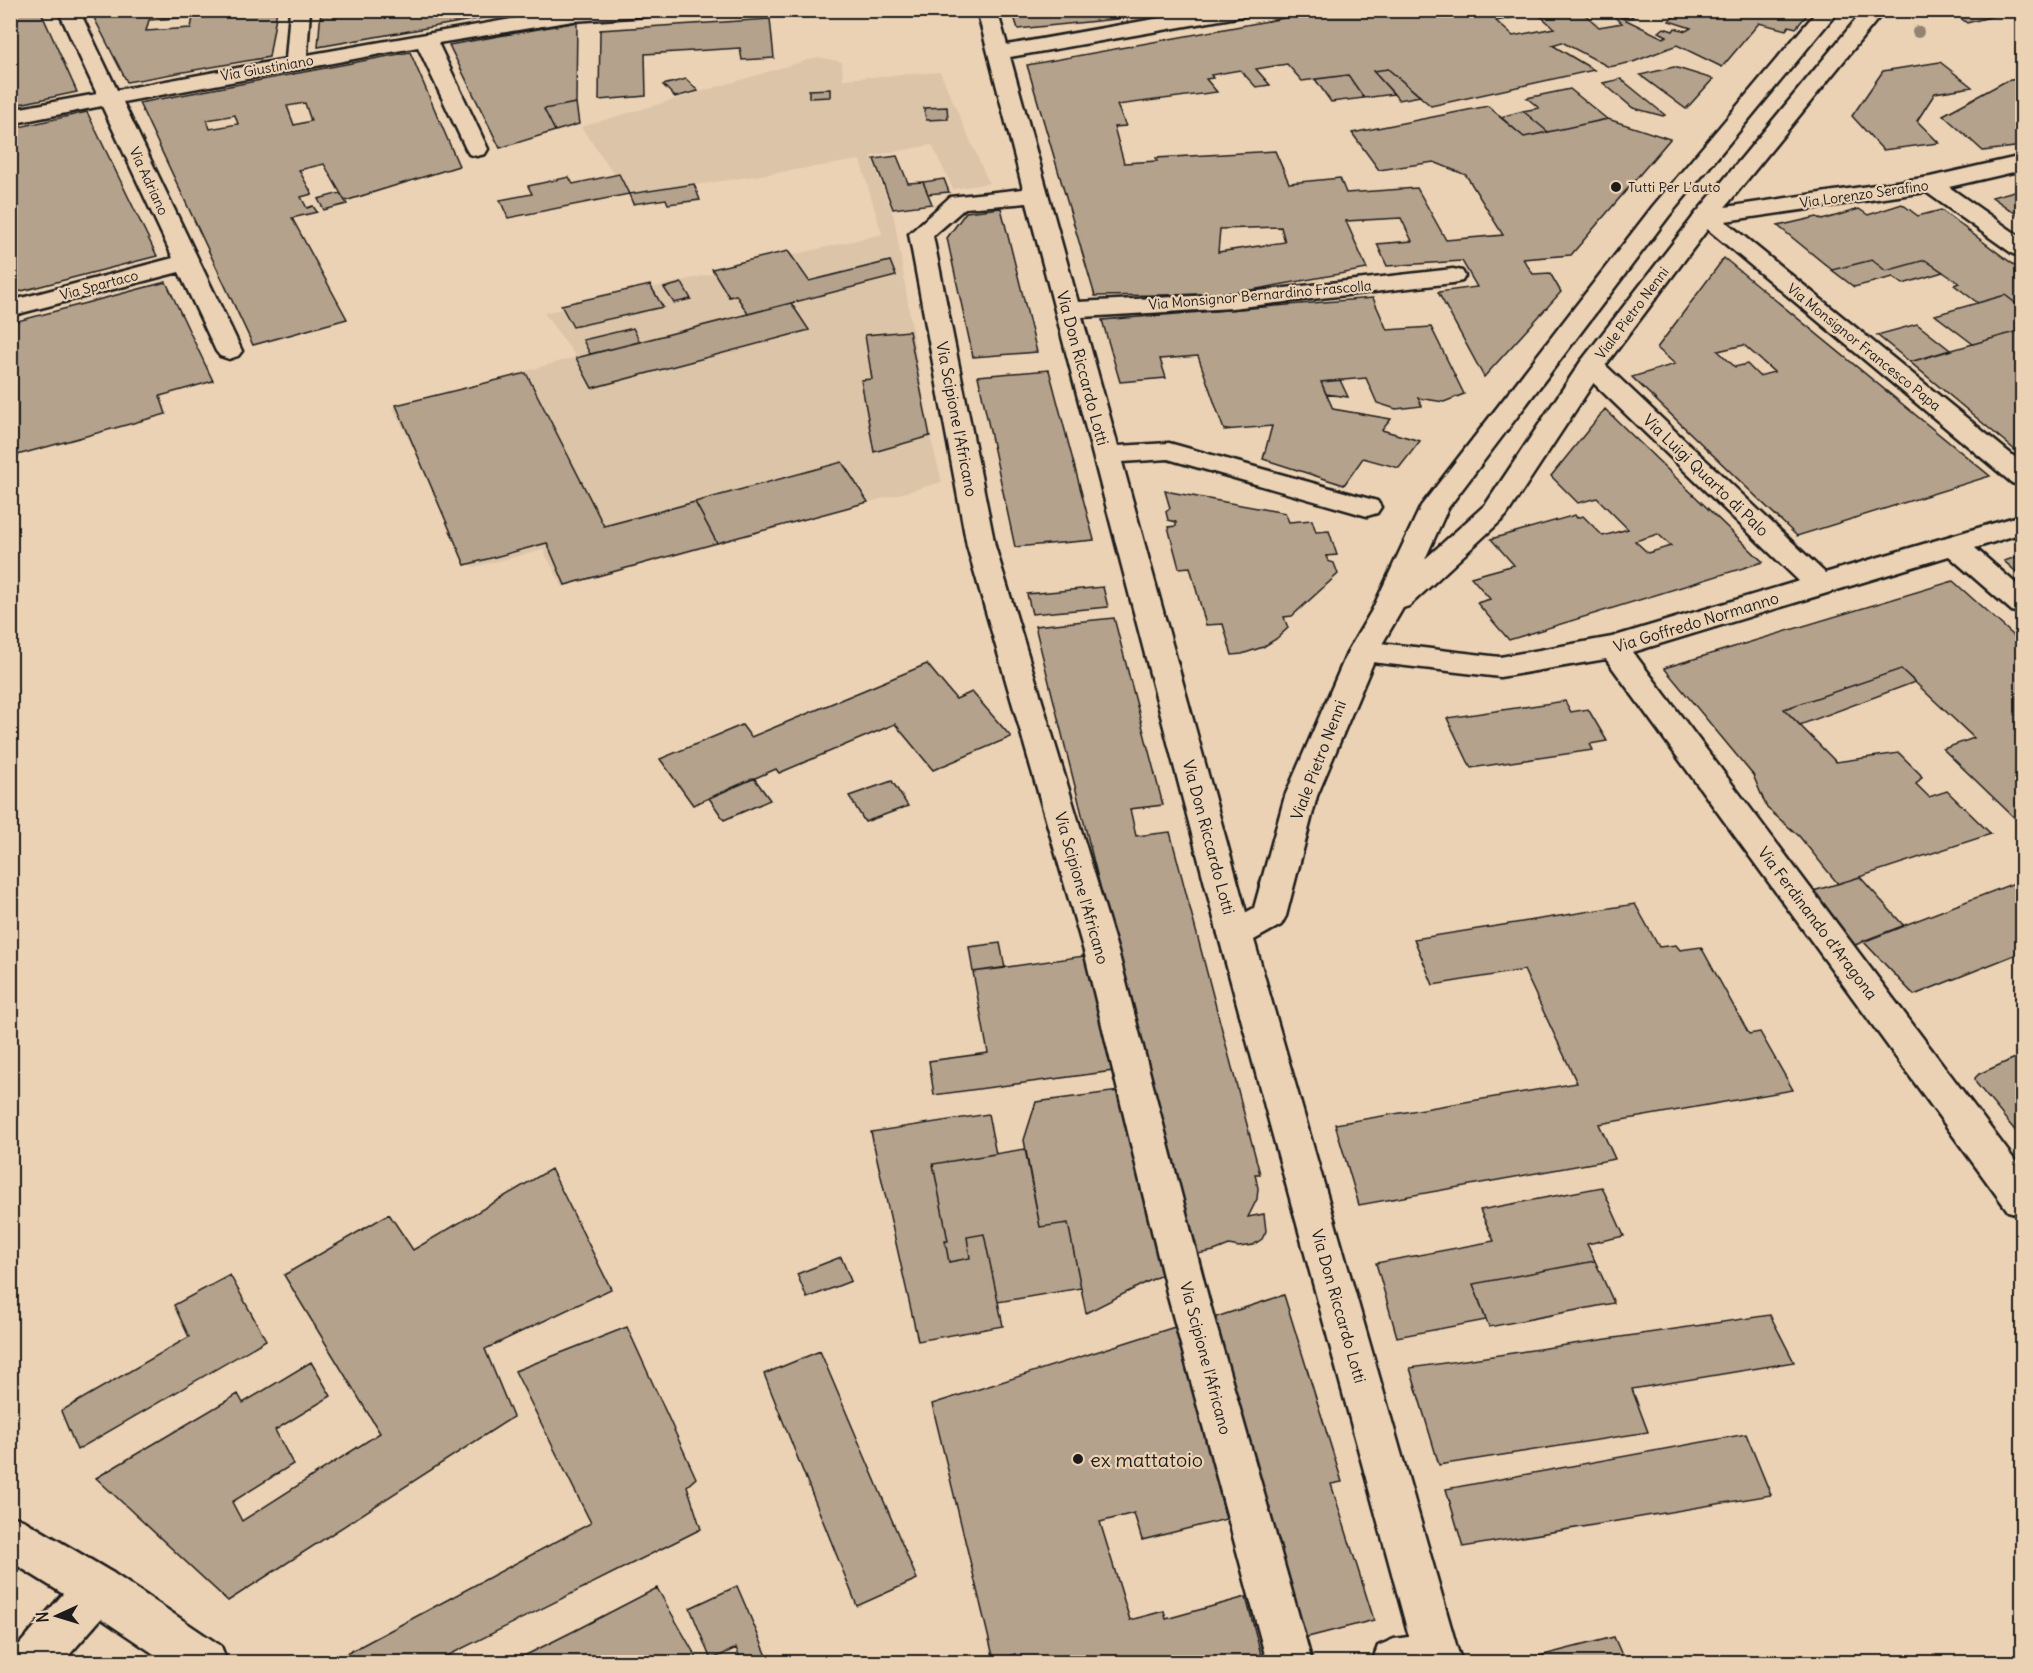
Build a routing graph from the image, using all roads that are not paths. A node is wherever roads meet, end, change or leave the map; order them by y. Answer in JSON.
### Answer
{"nodes":[{"id":1,"x":69,"y":10,"type":"edge"},
{"id":2,"x":300,"y":10,"type":"edge"},
{"id":3,"x":647,"y":10,"type":"edge"},
{"id":4,"x":987,"y":10,"type":"edge"},
{"id":5,"x":1243,"y":10,"type":"edge"},
{"id":6,"x":1829,"y":10,"type":"edge"},
{"id":7,"x":1875,"y":10,"type":"edge"},
{"id":8,"x":572,"y":13,"type":"edge"},
{"id":9,"x":425,"y":39,"type":"junction"},
{"id":10,"x":998,"y":53,"type":"junction"},
{"id":11,"x":296,"y":63,"type":"junction"},
{"id":12,"x":109,"y":97,"type":"junction"},
{"id":13,"x":10,"y":117,"type":"edge"},
{"id":14,"x":477,"y":149,"type":"dead end"},
{"id":15,"x":2022,"y":163,"type":"edge"},
{"id":16,"x":1930,"y":184,"type":"junction"},
{"id":17,"x":1036,"y":195,"type":"junction"},
{"id":18,"x":1705,"y":217,"type":"junction"},
{"id":19,"x":2022,"y":249,"type":"edge"},
{"id":20,"x":187,"y":262,"type":"junction"},
{"id":21,"x":1453,"y":276,"type":"dead end"},
{"id":22,"x":10,"y":309,"type":"edge"},
{"id":23,"x":1068,"y":310,"type":"junction"},
{"id":24,"x":229,"y":351,"type":"dead end"},
{"id":25,"x":1591,"y":366,"type":"junction"},
{"id":26,"x":1107,"y":455,"type":"junction"},
{"id":27,"x":2022,"y":477,"type":"edge"},
{"id":28,"x":1367,"y":507,"type":"dead end"},
{"id":29,"x":2022,"y":524,"type":"edge"},
{"id":30,"x":1953,"y":544,"type":"junction"},
{"id":31,"x":1820,"y":585,"type":"junction"},
{"id":32,"x":2022,"y":604,"type":"edge"},
{"id":33,"x":1387,"y":610,"type":"junction"},
{"id":34,"x":1613,"y":647,"type":"junction"},
{"id":35,"x":1363,"y":651,"type":"junction"},
{"id":36,"x":1235,"y":934,"type":"junction"},
{"id":37,"x":2022,"y":1199,"type":"edge"},
{"id":38,"x":10,"y":1536,"type":"edge"},
{"id":39,"x":97,"y":1589,"type":"junction"},
{"id":40,"x":1438,"y":1659,"type":"edge"},
{"id":41,"x":34,"y":1662,"type":"edge"},
{"id":42,"x":205,"y":1662,"type":"edge"},
{"id":43,"x":1290,"y":1662,"type":"edge"},
{"id":44,"x":1394,"y":1662,"type":"edge"}],
"edges":[{"from":1,"to":12,"type":"street","name":"Via Adriano"},
{"from":2,"to":11,"type":"street"},
{"from":3,"to":8,"type":"street","name":"Via Giustiniano"},
{"from":4,"to":10,"type":"street","name":"Via Don Riccardo Lotti"},
{"from":5,"to":10,"type":"street"},
{"from":6,"to":33,"type":"street","name":"Viale Pietro Nenni"},
{"from":7,"to":18,"type":"street","name":"Viale Pietro Nenni"},
{"from":8,"to":9,"type":"street","name":"Via Giustiniano"},
{"from":9,"to":11,"type":"street","name":"Via Giustiniano"},
{"from":9,"to":14,"type":"street"},
{"from":10,"to":17,"type":"street","name":"Via Don Riccardo Lotti"},
{"from":11,"to":12,"type":"street","name":"Via Giustiniano"},
{"from":12,"to":13,"type":"street","name":"Via Giustiniano"},
{"from":12,"to":20,"type":"street","name":"Via Adriano"},
{"from":15,"to":16,"type":"street","name":"Via Lorenzo Serafino"},
{"from":16,"to":18,"type":"street","name":"Via Lorenzo Serafino"},
{"from":16,"to":19,"type":"street"},
{"from":17,"to":23,"type":"street","name":"Via Don Riccardo Lotti"},
{"from":17,"to":43,"type":"street","name":"Via Scipione l'Africano"},
{"from":18,"to":25,"type":"street","name":"Viale Pietro Nenni"},
{"from":18,"to":27,"type":"street","name":"Via Monsignor Francesco Papa"},
{"from":20,"to":22,"type":"street","name":"Via Spartaco"},
{"from":20,"to":24,"type":"street","name":"Via Adriano"},
{"from":21,"to":23,"type":"street","name":"Via Monsignor Bernardino Frascolla"},
{"from":23,"to":26,"type":"street","name":"Via Don Riccardo Lotti"},
{"from":25,"to":31,"type":"street","name":"Via Luigi Quarto di Palo"},
{"from":25,"to":33,"type":"street","name":"Viale Pietro Nenni"},
{"from":26,"to":28,"type":"street"},
{"from":26,"to":36,"type":"street","name":"Via Don Riccardo Lotti"},
{"from":29,"to":30,"type":"street","name":"Via Goffredo Normanno"},
{"from":30,"to":31,"type":"street","name":"Via Goffredo Normanno"},
{"from":30,"to":32,"type":"street"},
{"from":31,"to":34,"type":"street","name":"Via Goffredo Normanno"},
{"from":33,"to":35,"type":"street","name":"Viale Pietro Nenni"},
{"from":34,"to":35,"type":"street","name":"Via Goffredo Normanno"},
{"from":34,"to":37,"type":"street","name":"Via Ferdinando d'Aragona"},
{"from":35,"to":36,"type":"street","name":"Viale Pietro Nenni"},
{"from":36,"to":40,"type":"street","name":"Via Don Riccardo Lotti"},
{"from":38,"to":39,"type":"street"},
{"from":39,"to":41,"type":"street"},
{"from":39,"to":42,"type":"street"},
{"from":40,"to":44,"type":"street"}]}
